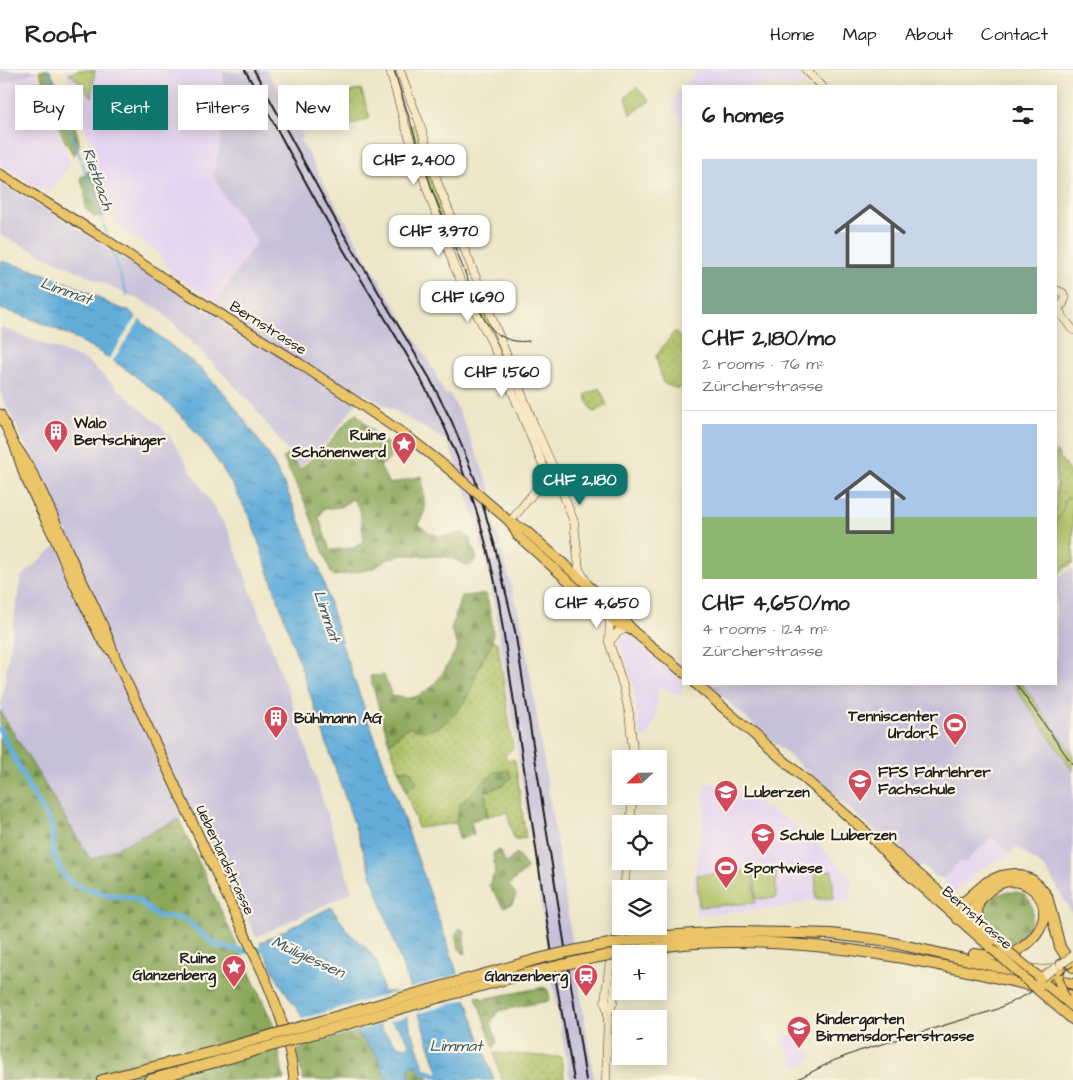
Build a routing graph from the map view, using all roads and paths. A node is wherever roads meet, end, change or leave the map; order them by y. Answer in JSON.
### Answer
{"nodes":[{"id":1,"x":390,"y":70,"type":"edge"},
{"id":2,"x":400,"y":70,"type":"edge"},
{"id":3,"x":806,"y":70,"type":"edge"},
{"id":4,"x":821,"y":85,"type":"edge"},
{"id":5,"x":415,"y":109,"type":"junction"},
{"id":6,"x":402,"y":112,"type":"junction"},
{"id":7,"x":0,"y":174,"type":"edge"},
{"id":8,"x":1057,"y":290,"type":"edge"},
{"id":9,"x":1064,"y":301,"type":"junction"},
{"id":10,"x":1073,"y":303,"type":"edge"},
{"id":11,"x":1057,"y":308,"type":"edge"},
{"id":12,"x":1073,"y":330,"type":"edge"},
{"id":13,"x":0,"y":414,"type":"edge"},
{"id":14,"x":545,"y":477,"type":"junction"},
{"id":15,"x":557,"y":478,"type":"junction"},
{"id":16,"x":539,"y":486,"type":"junction"},
{"id":17,"x":561,"y":490,"type":"junction"},
{"id":18,"x":510,"y":522,"type":"junction"},
{"id":19,"x":576,"y":555,"type":"junction"},
{"id":20,"x":567,"y":568,"type":"junction"},
{"id":21,"x":556,"y":570,"type":"junction"},
{"id":22,"x":591,"y":588,"type":"junction"},
{"id":23,"x":607,"y":602,"type":"junction"},
{"id":24,"x":610,"y":616,"type":"junction"},
{"id":25,"x":630,"y":630,"type":"junction"},
{"id":26,"x":609,"y":642,"type":"junction"},
{"id":27,"x":682,"y":672,"type":"edge"},
{"id":28,"x":697,"y":685,"type":"edge"},
{"id":29,"x":633,"y":750,"type":"edge"},
{"id":30,"x":866,"y":833,"type":"junction"},
{"id":31,"x":978,"y":896,"type":"junction"},
{"id":32,"x":948,"y":900,"type":"junction"},
{"id":33,"x":961,"y":915,"type":"junction"},
{"id":34,"x":988,"y":934,"type":"junction"},
{"id":35,"x":617,"y":935,"type":"edge"},
{"id":36,"x":695,"y":938,"type":"junction"},
{"id":37,"x":881,"y":940,"type":"junction"},
{"id":38,"x":1073,"y":956,"type":"edge"},
{"id":39,"x":1057,"y":966,"type":"junction"},
{"id":40,"x":1073,"y":967,"type":"edge"},
{"id":41,"x":1027,"y":968,"type":"junction"},
{"id":42,"x":1040,"y":978,"type":"junction"},
{"id":43,"x":1030,"y":982,"type":"junction"},
{"id":44,"x":1073,"y":984,"type":"edge"},
{"id":45,"x":1038,"y":990,"type":"junction"},
{"id":46,"x":1071,"y":1003,"type":"edge"},
{"id":47,"x":1073,"y":1020,"type":"edge"},
{"id":48,"x":217,"y":1056,"type":"junction"},
{"id":49,"x":102,"y":1080,"type":"edge"},
{"id":50,"x":149,"y":1080,"type":"edge"},
{"id":51,"x":294,"y":1080,"type":"edge"},
{"id":52,"x":606,"y":1080,"type":"edge"}],
"edges":[{"from":1,"to":6,"type":"main road"},
{"from":2,"to":5,"type":"main road"},
{"from":3,"to":4,"type":"main road"},
{"from":5,"to":6,"type":"main road"},
{"from":5,"to":15,"type":"main road"},
{"from":6,"to":14,"type":"main road"},
{"from":7,"to":18,"type":"main road","name":"Bernstrasse","bridge":true},
{"from":8,"to":9,"type":"main road"},
{"from":9,"to":10,"type":"main road"},
{"from":9,"to":11,"type":"main road"},
{"from":11,"to":12,"type":"main road"},
{"from":13,"to":51,"type":"main road","name":"Ueberlandstrasse"},
{"from":14,"to":15,"type":"main road"},
{"from":14,"to":16,"type":"main road"},
{"from":15,"to":17,"type":"main road"},
{"from":16,"to":17,"type":"main road"},
{"from":16,"to":18,"type":"main road"},
{"from":17,"to":19,"type":"main road"},
{"from":18,"to":20,"type":"main road","name":"Bernstrasse"},
{"from":18,"to":21,"type":"main road","name":"Bernstrasse"},
{"from":19,"to":20,"type":"main road"},
{"from":19,"to":22,"type":"main road"},
{"from":20,"to":21,"type":"main road"},
{"from":20,"to":22,"type":"main road","name":"Bernstrasse"},
{"from":21,"to":24,"type":"main road","name":"Bernstrasse"},
{"from":22,"to":23,"type":"main road","name":"Bernstrasse"},
{"from":23,"to":24,"type":"main road"},
{"from":23,"to":25,"type":"main road","name":"Bernstrasse"},
{"from":24,"to":25,"type":"main road","name":"Bernstrasse"},
{"from":24,"to":26,"type":"main road"},
{"from":25,"to":26,"type":"main road"},
{"from":25,"to":27,"type":"main road","name":"Bernstrasse"},
{"from":26,"to":29,"type":"main road"},
{"from":28,"to":30,"type":"main road","name":"Bernstrasse"},
{"from":30,"to":32,"type":"main road","name":"Bernstrasse"},
{"from":30,"to":33,"type":"main road","name":"Bernstrasse"},
{"from":31,"to":32,"type":"highway"},
{"from":31,"to":33,"type":"highway"},
{"from":31,"to":34,"type":"highway"},
{"from":31,"to":37,"type":"highway"},
{"from":31,"to":40,"type":"highway"},
{"from":32,"to":33,"type":"main road","name":"Bernstrasse"},
{"from":33,"to":34,"type":"main road","name":"Bernstrasse"},
{"from":33,"to":43,"type":"main road","name":"Bernstrasse","bridge":true},
{"from":34,"to":41,"type":"main road","name":"Bernstrasse","bridge":true},
{"from":35,"to":52,"type":"main road"},
{"from":36,"to":37,"type":"highway"},
{"from":36,"to":46,"type":"highway"},
{"from":36,"to":48,"type":"highway","bridge":true},
{"from":37,"to":44,"type":"highway"},
{"from":38,"to":39,"type":"main road","bridge":true},
{"from":39,"to":41,"type":"main road","bridge":true},
{"from":39,"to":42,"type":"main road","bridge":true},
{"from":39,"to":46,"type":"main road","bridge":true},
{"from":41,"to":42,"type":"main road","name":"Bernstrasse","bridge":true},
{"from":42,"to":43,"type":"main road","bridge":true},
{"from":42,"to":45,"type":"main road","bridge":true},
{"from":42,"to":46,"type":"main road","name":"Bernstrasse","bridge":true},
{"from":43,"to":45,"type":"main road","name":"Bernstrasse","bridge":true},
{"from":45,"to":47,"type":"main road","name":"Bernstrasse"},
{"from":48,"to":49,"type":"highway"},
{"from":48,"to":50,"type":"highway"}]}
